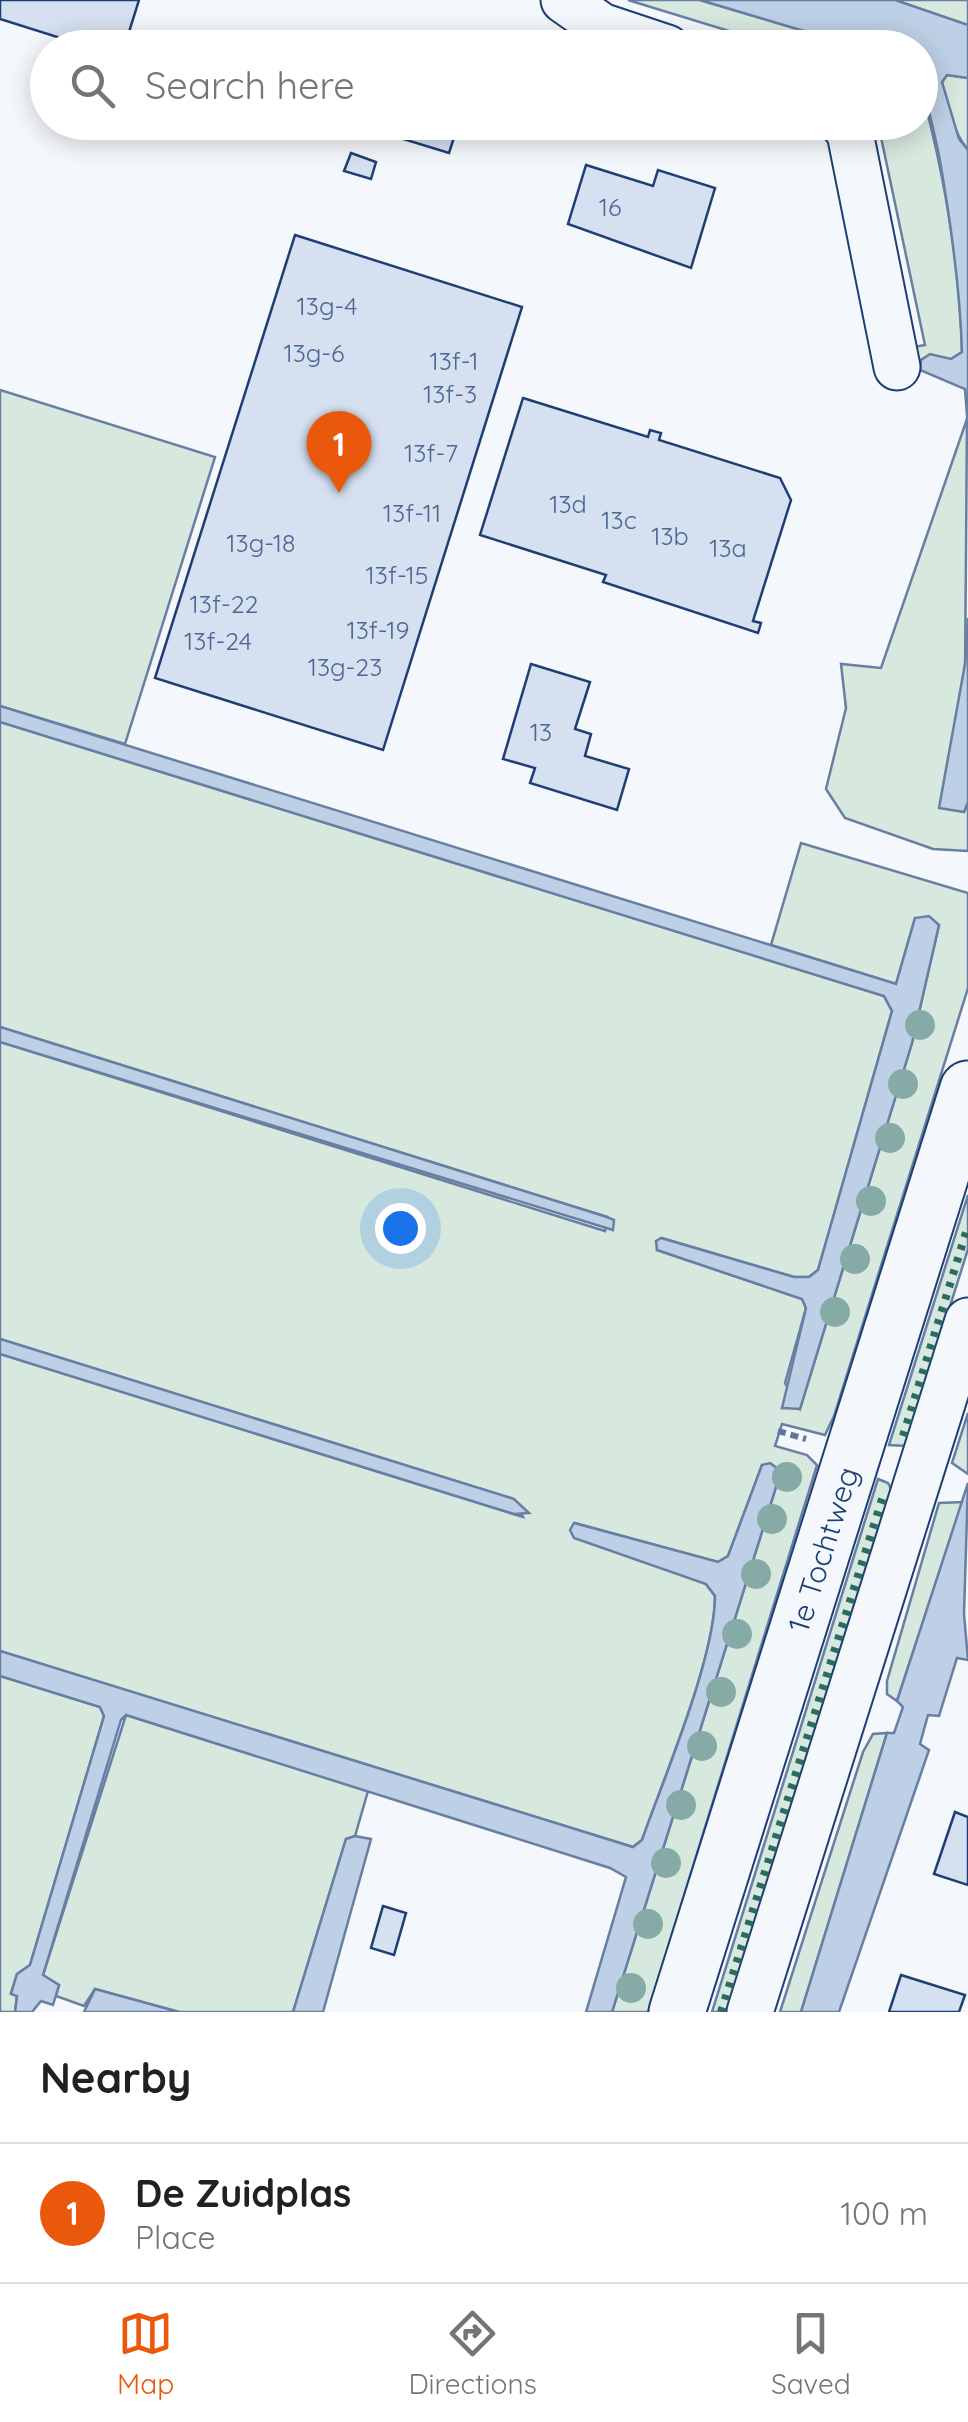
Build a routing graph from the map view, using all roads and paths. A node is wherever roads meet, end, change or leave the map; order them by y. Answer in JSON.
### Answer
{"nodes":[{"id":1,"x":564,"y":0,"type":"edge"},
{"id":2,"x":613,"y":30,"type":"edge"},
{"id":3,"x":851,"y":140,"type":"edge"},
{"id":4,"x":897,"y":367,"type":"dead end"},
{"id":5,"x":968,"y":1089,"type":"edge"},
{"id":6,"x":968,"y":1321,"type":"edge"},
{"id":7,"x":678,"y":2012,"type":"edge"},
{"id":8,"x":750,"y":2012,"type":"edge"}],
"edges":[{"from":1,"to":2,"type":"street"},
{"from":3,"to":4,"type":"street"},
{"from":5,"to":7,"type":"main road","name":"1e Tochtweg"},
{"from":6,"to":8,"type":"street"}]}
